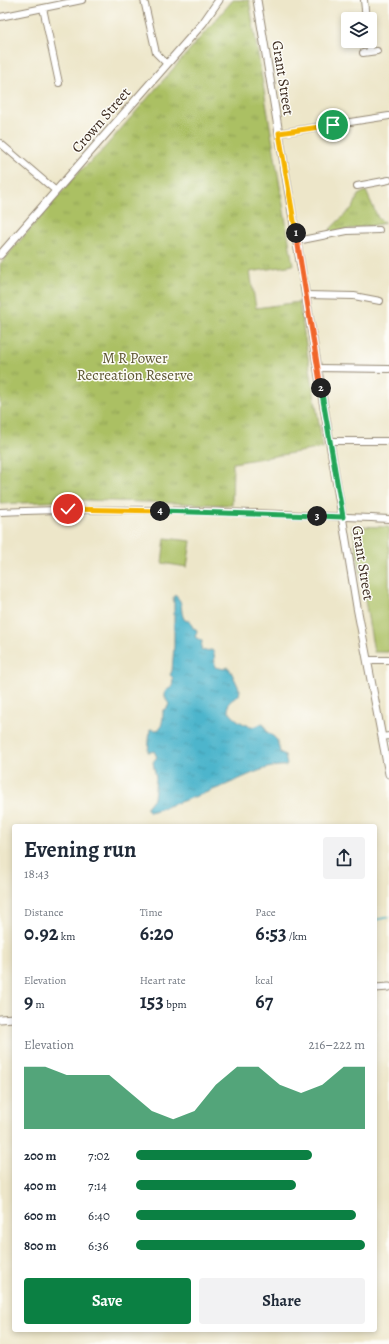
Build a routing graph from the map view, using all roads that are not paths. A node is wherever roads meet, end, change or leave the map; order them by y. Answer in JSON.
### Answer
{"nodes":[{"id":1,"x":82,"y":0,"type":"edge"},
{"id":2,"x":144,"y":0,"type":"edge"},
{"id":3,"x":219,"y":0,"type":"edge"},
{"id":4,"x":257,"y":0,"type":"edge"},
{"id":5,"x":364,"y":0,"type":"edge"},
{"id":6,"x":43,"y":8,"type":"junction"},
{"id":7,"x":365,"y":12,"type":"edge"},
{"id":8,"x":0,"y":17,"type":"edge"},
{"id":9,"x":370,"y":48,"type":"edge"},
{"id":10,"x":378,"y":51,"type":"dead end"},
{"id":11,"x":370,"y":52,"type":"junction"},
{"id":12,"x":363,"y":53,"type":"dead end"},
{"id":13,"x":167,"y":64,"type":"junction"},
{"id":14,"x":59,"y":83,"type":"dead end"},
{"id":15,"x":389,"y":116,"type":"edge"},
{"id":16,"x":279,"y":133,"type":"junction"},
{"id":17,"x":0,"y":143,"type":"edge"},
{"id":18,"x":389,"y":180,"type":"edge"},
{"id":19,"x":357,"y":186,"type":"dead end"},
{"id":20,"x":56,"y":191,"type":"junction"},
{"id":21,"x":379,"y":230,"type":"dead end"},
{"id":22,"x":297,"y":241,"type":"junction"},
{"id":23,"x":0,"y":255,"type":"edge"},
{"id":24,"x":306,"y":295,"type":"junction"},
{"id":25,"x":380,"y":301,"type":"dead end"},
{"id":26,"x":318,"y":368,"type":"junction"},
{"id":27,"x":389,"y":369,"type":"edge"},
{"id":28,"x":330,"y":441,"type":"junction"},
{"id":29,"x":389,"y":441,"type":"edge"},
{"id":30,"x":0,"y":512,"type":"edge"},
{"id":31,"x":343,"y":517,"type":"junction"},
{"id":32,"x":389,"y":519,"type":"edge"},
{"id":33,"x":367,"y":660,"type":"junction"},
{"id":34,"x":389,"y":660,"type":"edge"},
{"id":35,"x":386,"y":737,"type":"edge"},
{"id":36,"x":389,"y":774,"type":"edge"},
{"id":37,"x":389,"y":987,"type":"edge"},
{"id":38,"x":377,"y":988,"type":"edge"},
{"id":39,"x":0,"y":1018,"type":"edge"},
{"id":40,"x":12,"y":1018,"type":"edge"}],
"edges":[{"from":1,"to":6,"type":"street"},
{"from":2,"to":13,"type":"street"},
{"from":3,"to":13,"type":"street","name":"Crown Street"},
{"from":4,"to":16,"type":"street","name":"Grant Street"},
{"from":5,"to":7,"type":"street"},
{"from":6,"to":8,"type":"street"},
{"from":6,"to":14,"type":"street"},
{"from":9,"to":11,"type":"street"},
{"from":10,"to":11,"type":"street"},
{"from":11,"to":12,"type":"street"},
{"from":13,"to":20,"type":"street","name":"Crown Street"},
{"from":15,"to":16,"type":"street"},
{"from":16,"to":22,"type":"street","name":"Grant Street"},
{"from":17,"to":20,"type":"street"},
{"from":18,"to":19,"type":"street"},
{"from":20,"to":23,"type":"street","name":"Crown Street"},
{"from":21,"to":22,"type":"street"},
{"from":22,"to":24,"type":"street","name":"Grant Street"},
{"from":24,"to":25,"type":"street"},
{"from":24,"to":26,"type":"street","name":"Grant Street"},
{"from":26,"to":27,"type":"street"},
{"from":26,"to":28,"type":"street","name":"Grant Street"},
{"from":28,"to":29,"type":"street"},
{"from":28,"to":31,"type":"street","name":"Grant Street"},
{"from":30,"to":31,"type":"street"},
{"from":31,"to":32,"type":"street"},
{"from":31,"to":33,"type":"street","name":"Grant Street"},
{"from":33,"to":34,"type":"street"},
{"from":33,"to":35,"type":"street","name":"Grant Street"},
{"from":35,"to":36,"type":"street","name":"Grant Street"},
{"from":37,"to":38,"type":"street"},
{"from":39,"to":40,"type":"street"}]}
